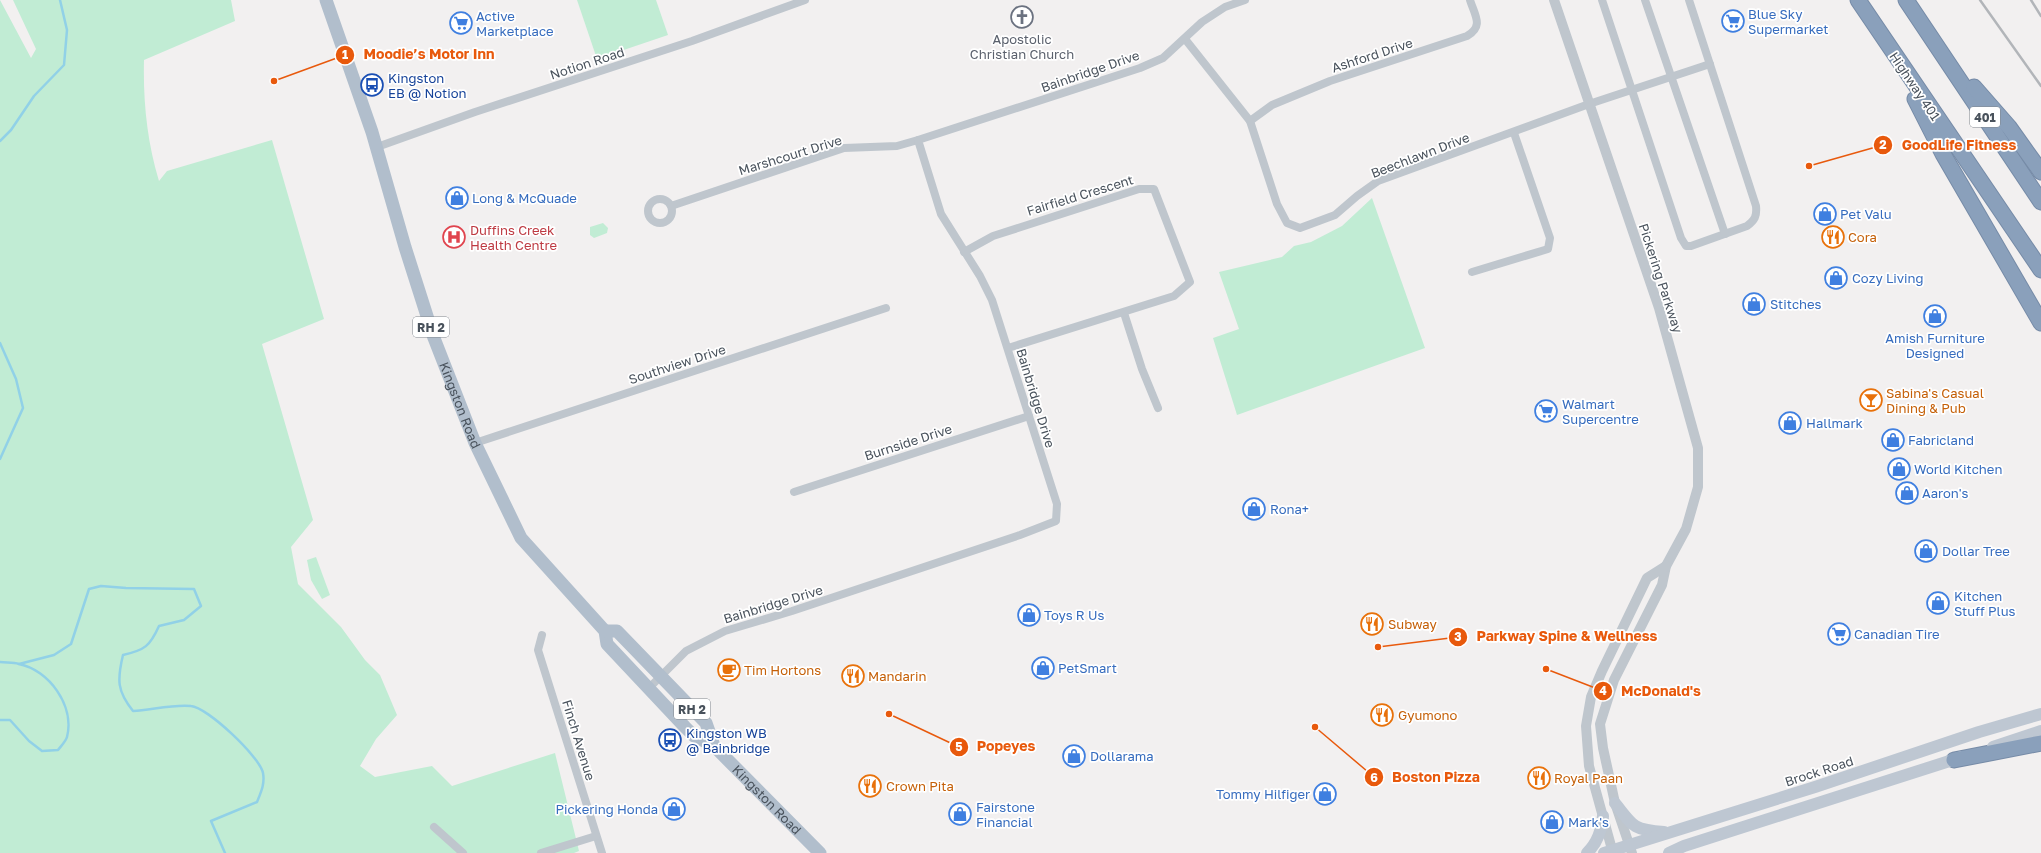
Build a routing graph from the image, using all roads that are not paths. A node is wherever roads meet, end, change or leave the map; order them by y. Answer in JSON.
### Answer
{"nodes":[{"id":1,"x":326,"y":0,"type":"edge"},
{"id":2,"x":805,"y":0,"type":"edge"},
{"id":3,"x":1245,"y":0,"type":"edge"},
{"id":4,"x":1470,"y":0,"type":"edge"},
{"id":5,"x":1554,"y":0,"type":"edge"},
{"id":6,"x":1602,"y":0,"type":"edge"},
{"id":7,"x":1645,"y":0,"type":"edge"},
{"id":8,"x":1689,"y":0,"type":"edge"},
{"id":9,"x":1858,"y":0,"type":"edge"},
{"id":10,"x":1906,"y":0,"type":"edge"},
{"id":11,"x":1928,"y":33,"type":"junction"},
{"id":12,"x":1184,"y":39,"type":"junction"},
{"id":13,"x":1885,"y":41,"type":"junction"},
{"id":14,"x":1710,"y":64,"type":"junction"},
{"id":15,"x":1671,"y":77,"type":"junction"},
{"id":16,"x":1632,"y":90,"type":"junction"},
{"id":17,"x":1589,"y":104,"type":"junction"},
{"id":18,"x":1250,"y":121,"type":"junction"},
{"id":19,"x":1514,"y":133,"type":"junction"},
{"id":20,"x":918,"y":140,"type":"junction"},
{"id":21,"x":377,"y":147,"type":"junction"},
{"id":22,"x":2041,"y":172,"type":"edge"},
{"id":23,"x":2041,"y":202,"type":"edge"},
{"id":24,"x":672,"y":206,"type":"dead end"},
{"id":25,"x":1725,"y":234,"type":"junction"},
{"id":26,"x":964,"y":252,"type":"junction"},
{"id":27,"x":2041,"y":270,"type":"edge"},
{"id":28,"x":1472,"y":272,"type":"dead end"},
{"id":29,"x":886,"y":308,"type":"dead end"},
{"id":30,"x":1124,"y":313,"type":"junction"},
{"id":31,"x":2041,"y":323,"type":"edge"},
{"id":32,"x":1008,"y":348,"type":"junction"},
{"id":33,"x":1158,"y":408,"type":"dead end"},
{"id":34,"x":1029,"y":416,"type":"junction"},
{"id":35,"x":475,"y":443,"type":"junction"},
{"id":36,"x":794,"y":492,"type":"dead end"},
{"id":37,"x":1666,"y":566,"type":"junction"},
{"id":38,"x":605,"y":631,"type":"junction"},
{"id":39,"x":1621,"y":634,"type":"junction"},
{"id":40,"x":542,"y":635,"type":"dead end"},
{"id":41,"x":1633,"y":640,"type":"junction"},
{"id":42,"x":661,"y":677,"type":"junction"},
{"id":43,"x":649,"y":688,"type":"junction"},
{"id":44,"x":2041,"y":714,"type":"edge"},
{"id":45,"x":2041,"y":731,"type":"edge"},
{"id":46,"x":2041,"y":743,"type":"edge"},
{"id":47,"x":714,"y":746,"type":"junction"},
{"id":48,"x":1954,"y":760,"type":"junction"},
{"id":49,"x":1615,"y":804,"type":"junction"},
{"id":50,"x":1603,"y":816,"type":"junction"},
{"id":51,"x":434,"y":827,"type":"dead end"},
{"id":52,"x":1669,"y":832,"type":"junction"},
{"id":53,"x":596,"y":836,"type":"junction"},
{"id":54,"x":1631,"y":849,"type":"edge"},
{"id":55,"x":1611,"y":852,"type":"edge"},
{"id":56,"x":463,"y":853,"type":"edge"},
{"id":57,"x":541,"y":853,"type":"edge"},
{"id":58,"x":602,"y":853,"type":"edge"},
{"id":59,"x":820,"y":853,"type":"edge"},
{"id":60,"x":1587,"y":853,"type":"edge"},
{"id":61,"x":1669,"y":853,"type":"edge"}],
"edges":[{"from":1,"to":21,"type":"main road","number":"RH 2"},
{"from":2,"to":21,"type":"street","name":"Notion Road"},
{"from":3,"to":12,"type":"street"},
{"from":4,"to":18,"type":"street","name":"Ashford Drive"},
{"from":5,"to":17,"type":"street","name":"Pickering Parkway"},
{"from":6,"to":16,"type":"street"},
{"from":7,"to":15,"type":"street"},
{"from":8,"to":14,"type":"street"},
{"from":9,"to":13,"type":"highway","name":"Highway 401"},
{"from":10,"to":11,"type":"highway","number":"401"},
{"from":11,"to":22,"type":"highway"},
{"from":11,"to":23,"type":"highway","number":"401"},
{"from":12,"to":18,"type":"street","name":"Beechlawn Drive"},
{"from":12,"to":20,"type":"street","name":"Bainbridge Drive"},
{"from":13,"to":27,"type":"highway","name":"Highway 401"},
{"from":13,"to":31,"type":"highway"},
{"from":14,"to":15,"type":"street","name":"Beechlawn Drive"},
{"from":14,"to":25,"type":"street"},
{"from":15,"to":16,"type":"street","name":"Beechlawn Drive"},
{"from":15,"to":25,"type":"street"},
{"from":16,"to":17,"type":"street","name":"Beechlawn Drive"},
{"from":16,"to":25,"type":"street"},
{"from":17,"to":19,"type":"street","name":"Beechlawn Drive"},
{"from":17,"to":37,"type":"street","name":"Pickering Parkway"},
{"from":18,"to":19,"type":"street","name":"Beechlawn Drive"},
{"from":19,"to":28,"type":"street"},
{"from":20,"to":24,"type":"street","name":"Marshcourt Drive"},
{"from":20,"to":26,"type":"street","name":"Bainbridge Drive"},
{"from":21,"to":35,"type":"main road","name":"Kingston Road","number":"RH 2"},
{"from":26,"to":30,"type":"street","name":"Fairfield Crescent"},
{"from":26,"to":32,"type":"street","name":"Bainbridge Drive"},
{"from":29,"to":35,"type":"street","name":"Southview Drive"},
{"from":30,"to":32,"type":"street","name":"Fairfield Crescent"},
{"from":30,"to":33,"type":"street"},
{"from":32,"to":34,"type":"street","name":"Bainbridge Drive"},
{"from":34,"to":36,"type":"street","name":"Burnside Drive"},
{"from":34,"to":42,"type":"street","name":"Bainbridge Drive"},
{"from":35,"to":38,"type":"main road","name":"Kingston Road","number":"RH 2"},
{"from":37,"to":39,"type":"street","name":"Pickering Parkway"},
{"from":37,"to":41,"type":"street","name":"Pickering Parkway"},
{"from":38,"to":42,"type":"main road","name":"Kingston Road","number":"RH 2"},
{"from":38,"to":43,"type":"main road","name":"Kingston Road","number":"RH 2"},
{"from":39,"to":41,"type":"street"},
{"from":39,"to":50,"type":"street","name":"Pickering Parkway"},
{"from":40,"to":53,"type":"street","name":"Finch Avenue"},
{"from":41,"to":49,"type":"street","name":"Pickering Parkway"},
{"from":42,"to":43,"type":"street","name":"Bainbridge Drive"},
{"from":42,"to":47,"type":"main road","name":"Kingston Road","number":"RH 2"},
{"from":43,"to":47,"type":"main road","name":"Kingston Road","number":"RH 2"},
{"from":44,"to":52,"type":"main road","name":"Brock Road"},
{"from":45,"to":48,"type":"main road"},
{"from":46,"to":48,"type":"highway"},
{"from":47,"to":59,"type":"main road","name":"Kingston Road","number":"RH 2"},
{"from":48,"to":61,"type":"main road"},
{"from":49,"to":52,"type":"main road"},
{"from":49,"to":54,"type":"street","name":"Pickering Parkway"},
{"from":50,"to":55,"type":"street","name":"Pickering Parkway"},
{"from":50,"to":60,"type":"main road"},
{"from":51,"to":56,"type":"street"},
{"from":52,"to":54,"type":"main road","name":"Brock Road"},
{"from":53,"to":57,"type":"street"},
{"from":53,"to":58,"type":"street","name":"Finch Avenue"},
{"from":54,"to":55,"type":"main road","name":"Brock Road"}]}
